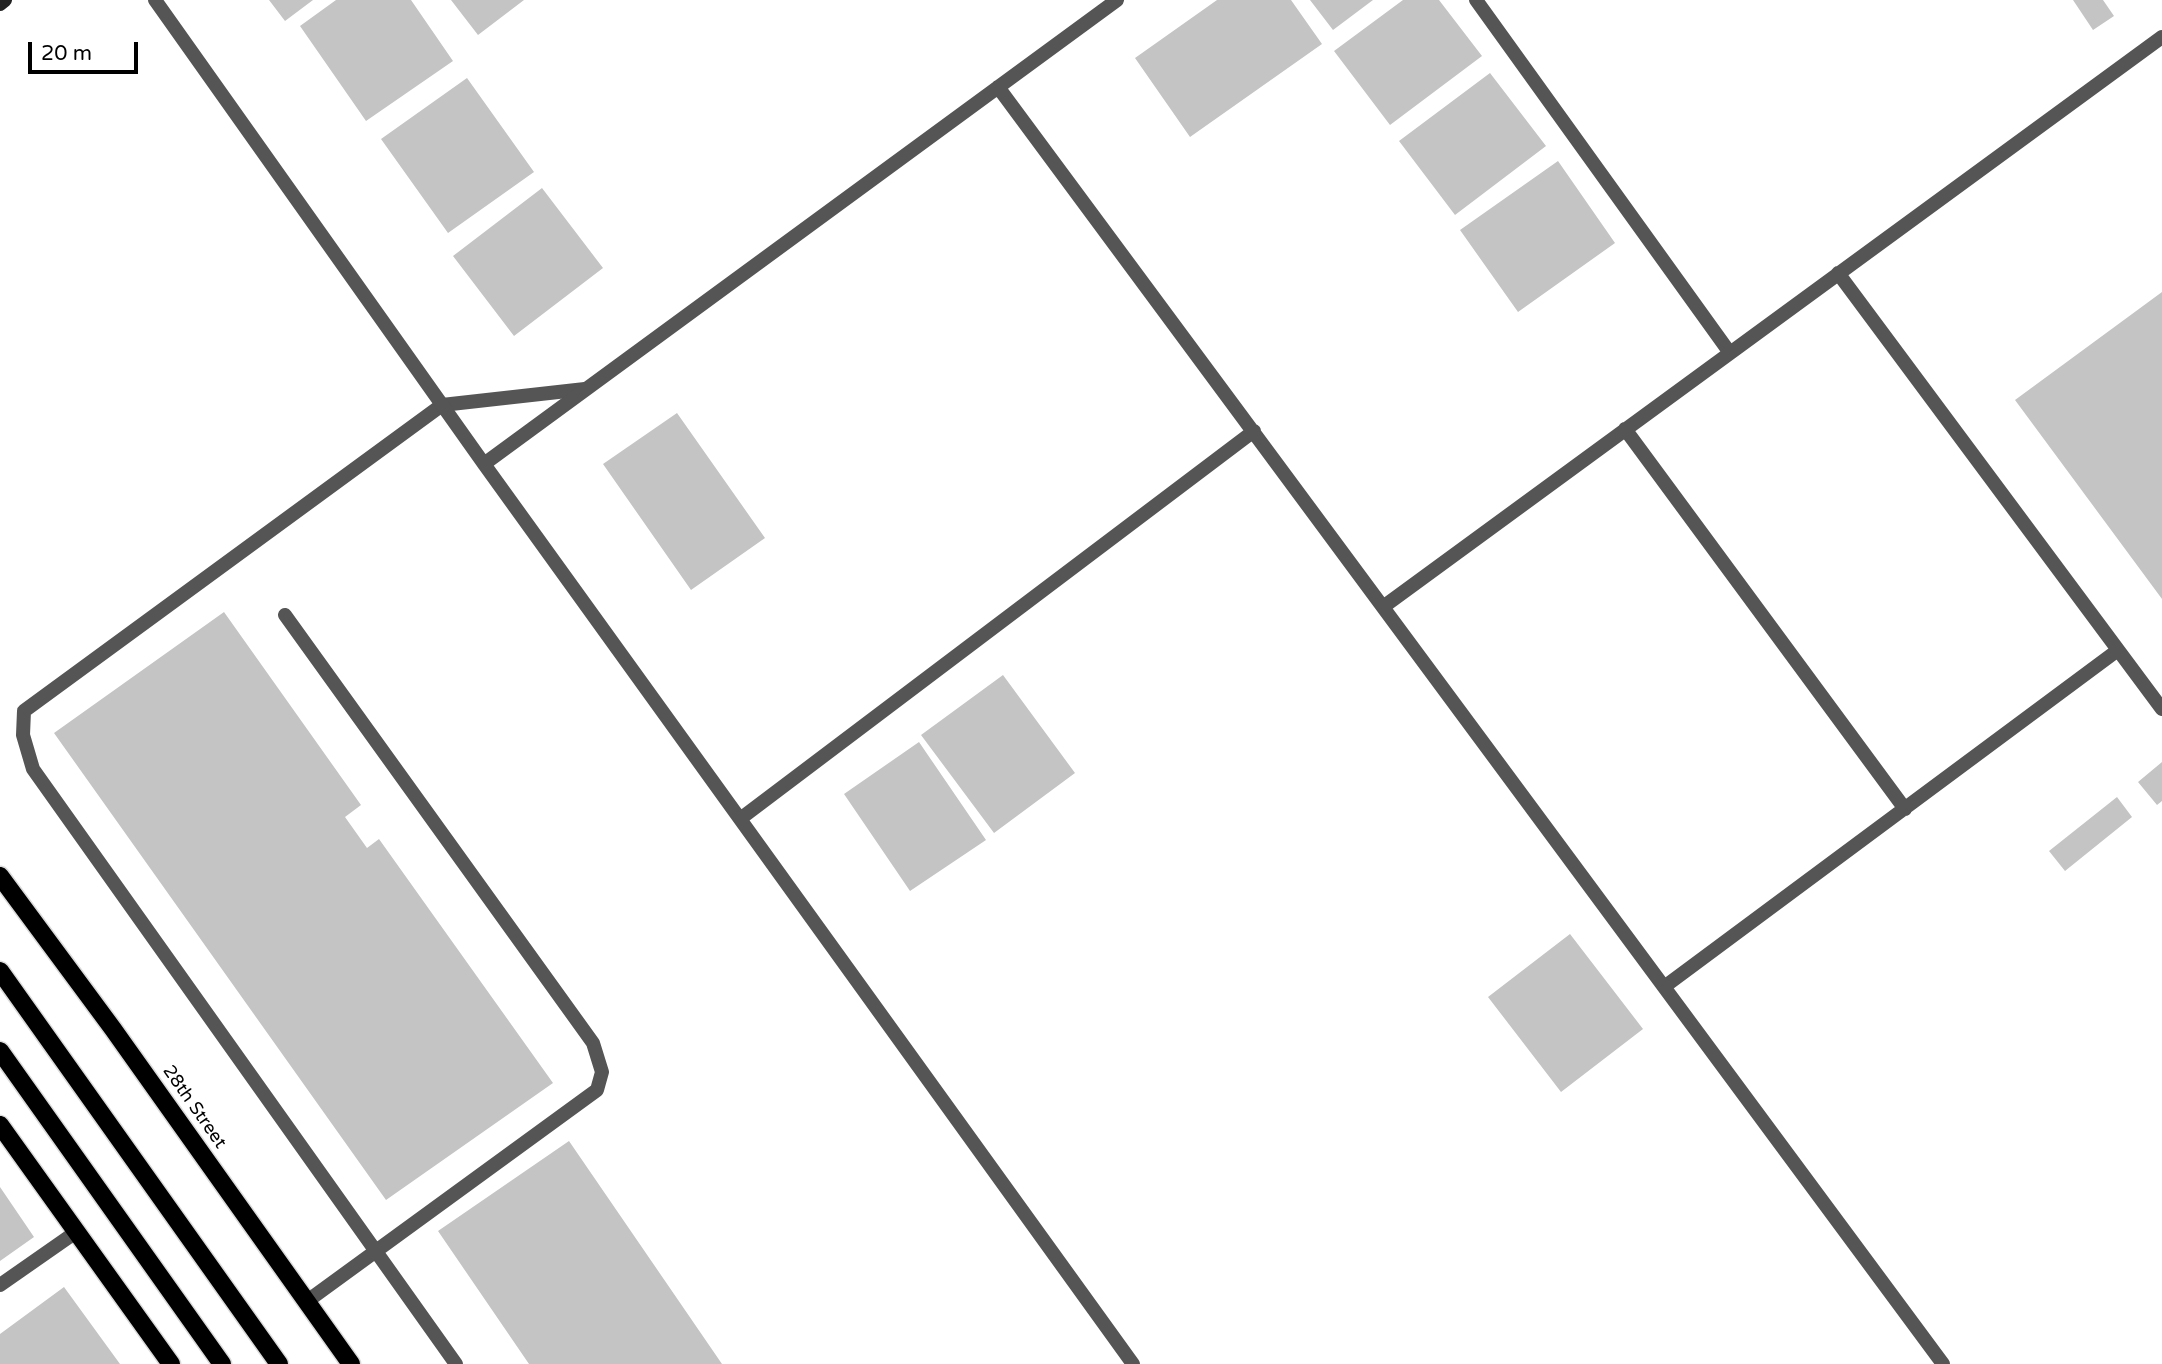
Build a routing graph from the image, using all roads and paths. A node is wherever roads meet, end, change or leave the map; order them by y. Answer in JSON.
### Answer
{"nodes":[{"id":1,"x":5,"y":0,"type":"edge"},
{"id":2,"x":155,"y":0,"type":"edge"},
{"id":3,"x":1117,"y":0,"type":"edge"},
{"id":4,"x":1476,"y":0,"type":"edge"},
{"id":5,"x":0,"y":4,"type":"edge"},
{"id":6,"x":2162,"y":37,"type":"edge"},
{"id":7,"x":998,"y":87,"type":"junction"},
{"id":8,"x":1838,"y":273,"type":"junction"},
{"id":9,"x":1730,"y":353,"type":"junction"},
{"id":10,"x":585,"y":389,"type":"junction"},
{"id":11,"x":442,"y":405,"type":"junction"},
{"id":12,"x":1625,"y":429,"type":"junction"},
{"id":13,"x":1254,"y":431,"type":"junction"},
{"id":14,"x":484,"y":464,"type":"junction"},
{"id":15,"x":1383,"y":607,"type":"junction"},
{"id":16,"x":285,"y":615,"type":"dead end"},
{"id":17,"x":2118,"y":650,"type":"junction"},
{"id":18,"x":2162,"y":708,"type":"edge"},
{"id":19,"x":1905,"y":809,"type":"junction"},
{"id":20,"x":740,"y":819,"type":"junction"},
{"id":21,"x":0,"y":876,"type":"edge"},
{"id":22,"x":0,"y":971,"type":"edge"},
{"id":23,"x":1664,"y":987,"type":"junction"},
{"id":24,"x":0,"y":1051,"type":"edge"},
{"id":25,"x":0,"y":1125,"type":"edge"},
{"id":26,"x":76,"y":1232,"type":"junction"},
{"id":27,"x":376,"y":1251,"type":"junction"},
{"id":28,"x":0,"y":1285,"type":"edge"},
{"id":29,"x":306,"y":1301,"type":"junction"},
{"id":30,"x":170,"y":1364,"type":"edge"},
{"id":31,"x":222,"y":1364,"type":"edge"},
{"id":32,"x":279,"y":1364,"type":"edge"},
{"id":33,"x":351,"y":1364,"type":"edge"},
{"id":34,"x":456,"y":1364,"type":"edge"},
{"id":35,"x":1133,"y":1364,"type":"edge"},
{"id":36,"x":1943,"y":1364,"type":"edge"}],
"edges":[{"from":1,"to":5,"type":"street"},
{"from":2,"to":11,"type":"street"},
{"from":3,"to":7,"type":"street"},
{"from":4,"to":9,"type":"street"},
{"from":6,"to":8,"type":"street"},
{"from":7,"to":10,"type":"street"},
{"from":7,"to":13,"type":"street"},
{"from":8,"to":9,"type":"street"},
{"from":8,"to":17,"type":"street"},
{"from":9,"to":12,"type":"street"},
{"from":10,"to":11,"type":"street"},
{"from":10,"to":14,"type":"street"},
{"from":11,"to":14,"type":"street"},
{"from":11,"to":27,"type":"street"},
{"from":12,"to":15,"type":"street"},
{"from":12,"to":19,"type":"street"},
{"from":13,"to":15,"type":"street"},
{"from":13,"to":20,"type":"street"},
{"from":14,"to":20,"type":"street"},
{"from":15,"to":23,"type":"street"},
{"from":16,"to":27,"type":"street"},
{"from":17,"to":18,"type":"street"},
{"from":17,"to":19,"type":"street"},
{"from":19,"to":23,"type":"street"},
{"from":20,"to":35,"type":"street"},
{"from":21,"to":29,"type":"main road","name":"28th Street"},
{"from":22,"to":32,"type":"main road"},
{"from":23,"to":36,"type":"street"},
{"from":24,"to":31,"type":"main road"},
{"from":25,"to":26,"type":"main road"},
{"from":26,"to":28,"type":"street"},
{"from":26,"to":30,"type":"main road"},
{"from":27,"to":29,"type":"street"},
{"from":27,"to":34,"type":"street"},
{"from":29,"to":33,"type":"main road","name":"28th Street"}]}
